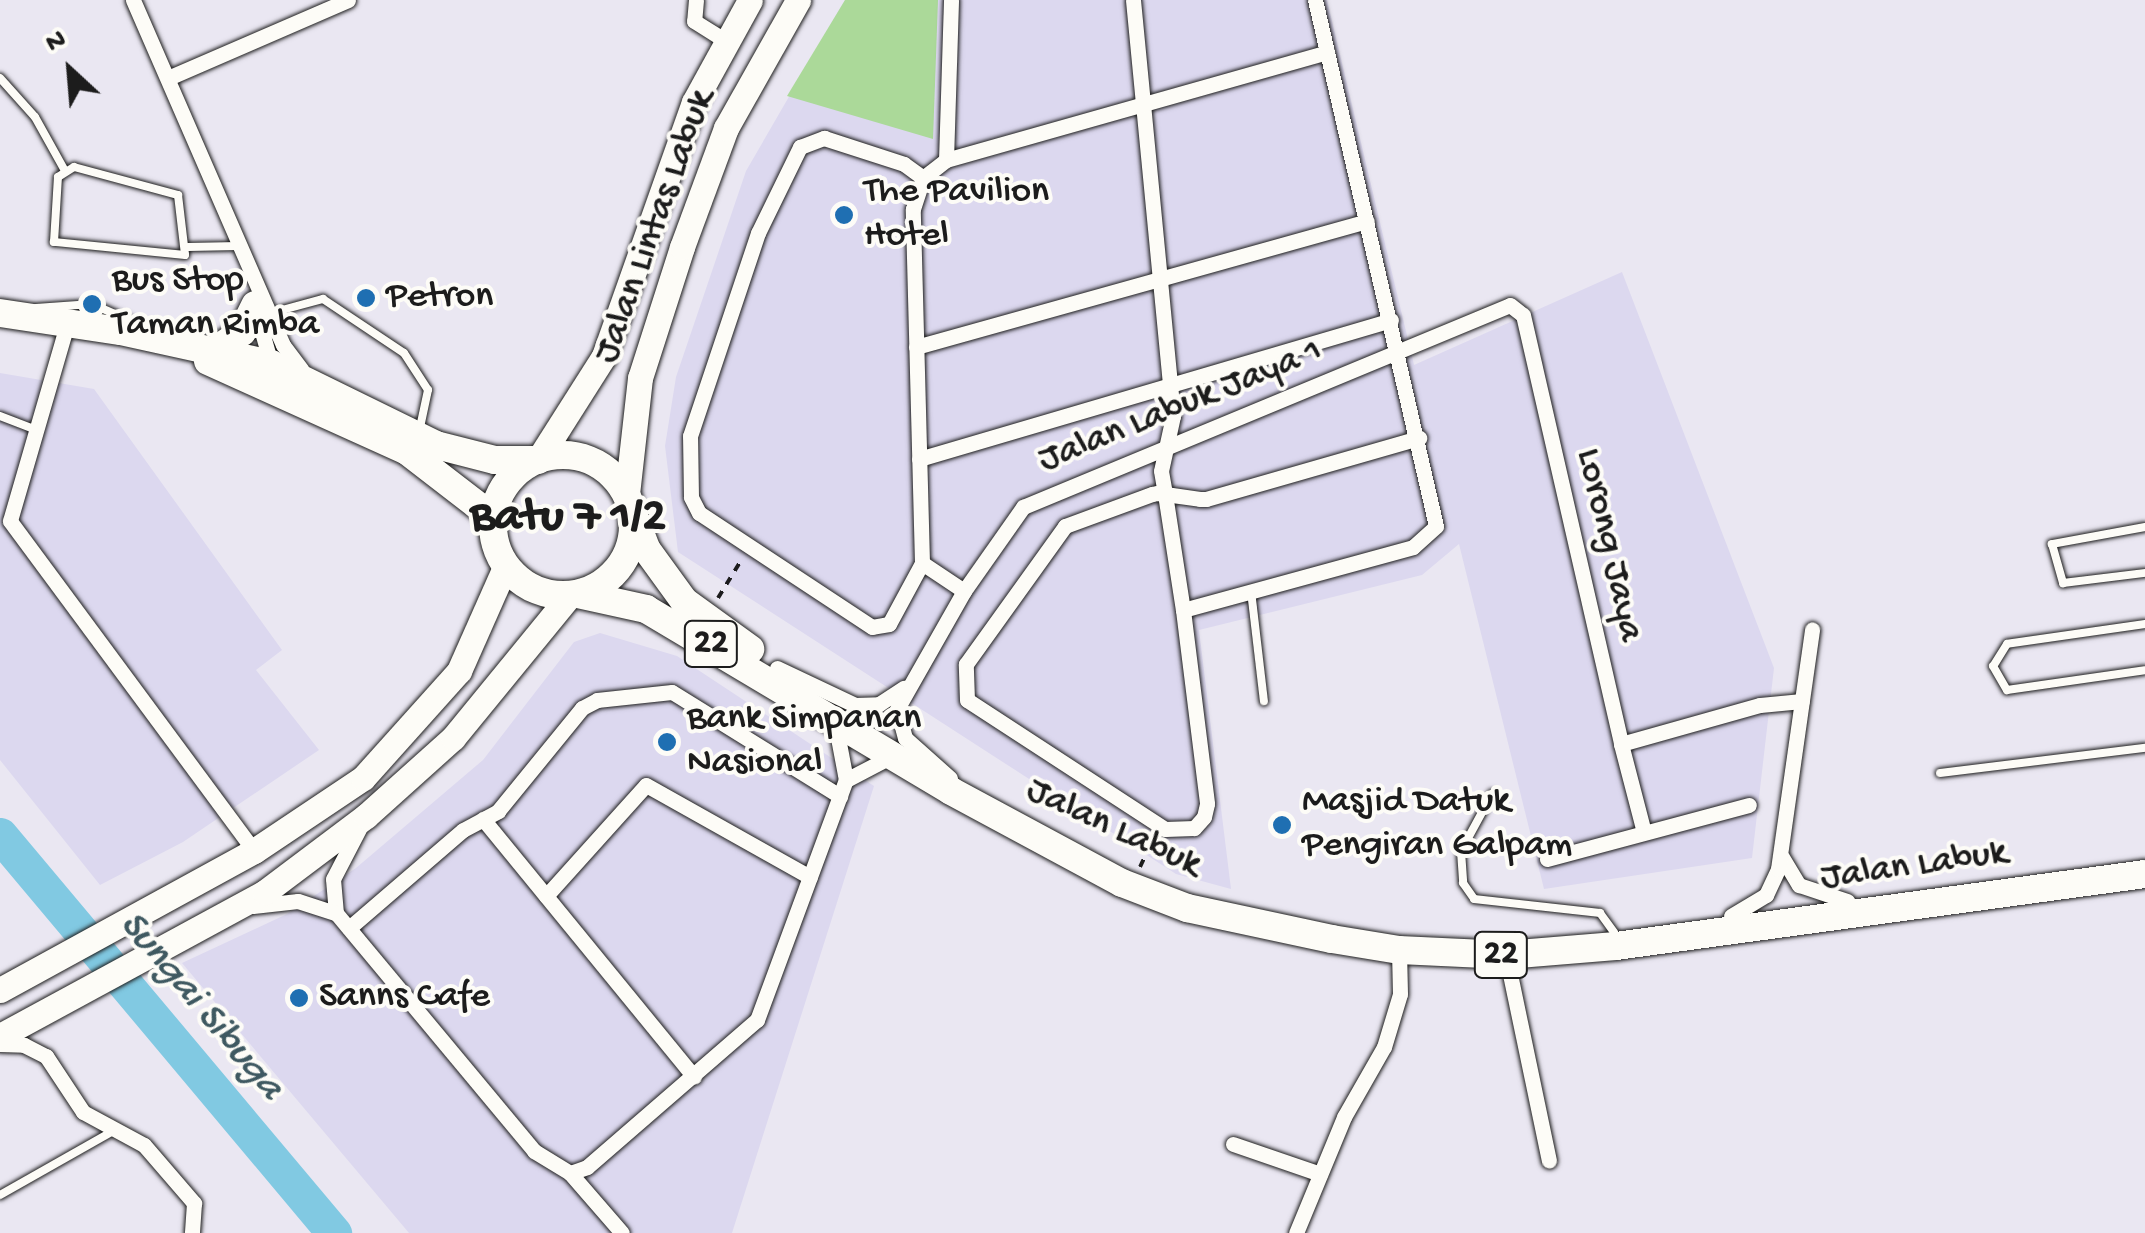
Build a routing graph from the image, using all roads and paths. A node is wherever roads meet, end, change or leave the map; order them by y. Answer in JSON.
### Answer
{"nodes":[{"id":1,"x":134,"y":0,"type":"edge"},
{"id":2,"x":348,"y":0,"type":"edge"},
{"id":3,"x":696,"y":0,"type":"edge"},
{"id":4,"x":750,"y":0,"type":"edge"},
{"id":5,"x":798,"y":0,"type":"edge"},
{"id":6,"x":951,"y":0,"type":"edge"},
{"id":7,"x":1133,"y":0,"type":"edge"},
{"id":8,"x":1315,"y":0,"type":"edge"},
{"id":9,"x":724,"y":40,"type":"junction"},
{"id":10,"x":1327,"y":52,"type":"junction"},
{"id":11,"x":0,"y":78,"type":"edge"},
{"id":12,"x":168,"y":78,"type":"junction"},
{"id":13,"x":1144,"y":109,"type":"junction"},
{"id":14,"x":946,"y":160,"type":"junction"},
{"id":15,"x":65,"y":171,"type":"junction"},
{"id":16,"x":923,"y":178,"type":"junction"},
{"id":17,"x":1368,"y":221,"type":"junction"},
{"id":18,"x":238,"y":246,"type":"junction"},
{"id":19,"x":188,"y":248,"type":"junction"},
{"id":20,"x":1158,"y":284,"type":"junction"},
{"id":21,"x":263,"y":309,"type":"junction"},
{"id":22,"x":1,"y":313,"type":"edge"},
{"id":23,"x":1391,"y":320,"type":"junction"},
{"id":24,"x":68,"y":322,"type":"junction"},
{"id":25,"x":172,"y":344,"type":"junction"},
{"id":26,"x":916,"y":347,"type":"junction"},
{"id":27,"x":216,"y":350,"type":"junction"},
{"id":28,"x":1398,"y":354,"type":"junction"},
{"id":29,"x":271,"y":364,"type":"junction"},
{"id":30,"x":312,"y":380,"type":"junction"},
{"id":31,"x":1168,"y":386,"type":"junction"},
{"id":32,"x":0,"y":416,"type":"edge"},
{"id":33,"x":356,"y":424,"type":"junction"},
{"id":34,"x":36,"y":430,"type":"junction"},
{"id":35,"x":1419,"y":438,"type":"junction"},
{"id":36,"x":413,"y":443,"type":"junction"},
{"id":37,"x":1167,"y":444,"type":"junction"},
{"id":38,"x":538,"y":460,"type":"junction"},
{"id":39,"x":919,"y":460,"type":"junction"},
{"id":40,"x":1166,"y":494,"type":"junction"},
{"id":41,"x":630,"y":504,"type":"junction"},
{"id":42,"x":494,"y":518,"type":"junction"},
{"id":43,"x":2145,"y":527,"type":"edge"},
{"id":44,"x":750,"y":547,"type":"junction"},
{"id":45,"x":922,"y":563,"type":"junction"},
{"id":46,"x":506,"y":566,"type":"junction"},
{"id":47,"x":2145,"y":573,"type":"edge"},
{"id":48,"x":964,"y":590,"type":"junction"},
{"id":49,"x":1251,"y":591,"type":"junction"},
{"id":50,"x":574,"y":594,"type":"junction"},
{"id":51,"x":1183,"y":610,"type":"junction"},
{"id":52,"x":706,"y":617,"type":"junction"},
{"id":53,"x":2145,"y":624,"type":"edge"},
{"id":54,"x":1812,"y":629,"type":"dead end"},
{"id":55,"x":777,"y":668,"type":"junction"},
{"id":56,"x":2145,"y":670,"type":"edge"},
{"id":57,"x":904,"y":688,"type":"junction"},
{"id":58,"x":1264,"y":701,"type":"dead end"},
{"id":59,"x":1802,"y":701,"type":"junction"},
{"id":60,"x":833,"y":718,"type":"junction"},
{"id":61,"x":1622,"y":744,"type":"junction"},
{"id":62,"x":2145,"y":748,"type":"edge"},
{"id":63,"x":893,"y":756,"type":"junction"},
{"id":64,"x":1940,"y":773,"type":"dead end"},
{"id":65,"x":950,"y":778,"type":"junction"},
{"id":66,"x":843,"y":788,"type":"junction"},
{"id":67,"x":1492,"y":794,"type":"dead end"},
{"id":68,"x":1749,"y":805,"type":"dead end"},
{"id":69,"x":366,"y":816,"type":"junction"},
{"id":70,"x":483,"y":818,"type":"junction"},
{"id":71,"x":1644,"y":832,"type":"junction"},
{"id":72,"x":1156,"y":834,"type":"dead end"},
{"id":73,"x":254,"y":852,"type":"junction"},
{"id":74,"x":1780,"y":853,"type":"junction"},
{"id":75,"x":1146,"y":855,"type":"dead end"},
{"id":76,"x":1547,"y":859,"type":"dead end"},
{"id":77,"x":2145,"y":861,"type":"edge"},
{"id":78,"x":2145,"y":874,"type":"edge"},
{"id":79,"x":810,"y":877,"type":"junction"},
{"id":80,"x":546,"y":896,"type":"junction"},
{"id":81,"x":1847,"y":901,"type":"junction"},
{"id":82,"x":235,"y":910,"type":"junction"},
{"id":83,"x":336,"y":913,"type":"junction"},
{"id":84,"x":1731,"y":916,"type":"junction"},
{"id":85,"x":349,"y":928,"type":"junction"},
{"id":86,"x":1614,"y":932,"type":"junction"},
{"id":87,"x":1399,"y":950,"type":"junction"},
{"id":88,"x":1506,"y":954,"type":"junction"},
{"id":89,"x":0,"y":990,"type":"edge"},
{"id":90,"x":0,"y":1036,"type":"edge"},
{"id":91,"x":0,"y":1044,"type":"edge"},
{"id":92,"x":694,"y":1077,"type":"junction"},
{"id":93,"x":113,"y":1131,"type":"junction"},
{"id":94,"x":1233,"y":1144,"type":"dead end"},
{"id":95,"x":1549,"y":1161,"type":"dead end"},
{"id":96,"x":570,"y":1173,"type":"junction"},
{"id":97,"x":1320,"y":1174,"type":"junction"},
{"id":98,"x":0,"y":1195,"type":"edge"},
{"id":99,"x":192,"y":1233,"type":"edge"},
{"id":100,"x":622,"y":1233,"type":"edge"},
{"id":101,"x":1296,"y":1233,"type":"edge"}],
"edges":[{"from":1,"to":12,"type":"street"},
{"from":2,"to":12,"type":"street"},
{"from":3,"to":9,"type":"street"},
{"from":4,"to":9,"type":"main road","name":"Jalan Lintas Labuk"},
{"from":5,"to":41,"type":"main road","name":"Jalan Lintas Labuk"},
{"from":6,"to":14,"type":"street"},
{"from":7,"to":13,"type":"street"},
{"from":8,"to":10,"type":"street"},
{"from":9,"to":38,"type":"main road","name":"Jalan Lintas Labuk"},
{"from":10,"to":13,"type":"street"},
{"from":10,"to":17,"type":"street"},
{"from":11,"to":15,"type":"lane"},
{"from":12,"to":18,"type":"street"},
{"from":13,"to":14,"type":"street"},
{"from":13,"to":20,"type":"street"},
{"from":14,"to":16,"type":"street"},
{"from":15,"to":19,"type":"lane"},
{"from":15,"to":19,"type":"lane"},
{"from":16,"to":26,"type":"street"},
{"from":16,"to":44,"type":"street"},
{"from":17,"to":20,"type":"street"},
{"from":17,"to":23,"type":"street"},
{"from":18,"to":19,"type":"lane"},
{"from":18,"to":21,"type":"street"},
{"from":20,"to":26,"type":"street"},
{"from":20,"to":31,"type":"street"},
{"from":21,"to":27,"type":"highway"},
{"from":21,"to":29,"type":"street"},
{"from":21,"to":30,"type":"street"},
{"from":21,"to":36,"type":"lane"},
{"from":22,"to":24,"type":"highway"},
{"from":22,"to":25,"type":"lane"},
{"from":23,"to":28,"type":"street"},
{"from":23,"to":31,"type":"street"},
{"from":24,"to":25,"type":"highway"},
{"from":24,"to":34,"type":"street"},
{"from":25,"to":27,"type":"highway"},
{"from":25,"to":33,"type":"highway"},
{"from":26,"to":39,"type":"street"},
{"from":27,"to":29,"type":"highway"},
{"from":28,"to":35,"type":"street"},
{"from":28,"to":37,"type":"street","name":"Jalan Labuk Jaya 1"},
{"from":28,"to":61,"type":"street","name":"Lorong Jaya"},
{"from":29,"to":30,"type":"highway"},
{"from":29,"to":33,"type":"highway"},
{"from":30,"to":36,"type":"highway"},
{"from":31,"to":37,"type":"street"},
{"from":31,"to":39,"type":"street"},
{"from":32,"to":34,"type":"lane"},
{"from":33,"to":36,"type":"highway"},
{"from":34,"to":73,"type":"street"},
{"from":35,"to":40,"type":"street"},
{"from":35,"to":49,"type":"street"},
{"from":36,"to":38,"type":"highway"},
{"from":36,"to":42,"type":"highway"},
{"from":37,"to":40,"type":"street"},
{"from":37,"to":48,"type":"street","name":"Jalan Labuk Jaya 1"},
{"from":38,"to":41,"type":"highway","number":"22"},
{"from":38,"to":42,"type":"highway"},
{"from":39,"to":45,"type":"street"},
{"from":40,"to":51,"type":"street"},
{"from":40,"to":51,"type":"street"},
{"from":41,"to":50,"type":"highway"},
{"from":41,"to":52,"type":"highway","name":"Jalan Labuk","number":"22"},
{"from":42,"to":46,"type":"highway"},
{"from":43,"to":47,"type":"lane"},
{"from":44,"to":45,"type":"street"},
{"from":44,"to":52,"type":"path"},
{"from":45,"to":48,"type":"street"},
{"from":46,"to":50,"type":"highway","number":"22"},
{"from":46,"to":73,"type":"main road"},
{"from":48,"to":57,"type":"street","name":"Jalan Labuk Jaya 1"},
{"from":49,"to":51,"type":"street"},
{"from":49,"to":58,"type":"lane"},
{"from":50,"to":60,"type":"highway","name":"Jalan Labuk","number":"22"},
{"from":50,"to":69,"type":"main road"},
{"from":52,"to":55,"type":"highway","name":"Jalan Labuk","number":"22"},
{"from":53,"to":56,"type":"lane"},
{"from":54,"to":59,"type":"street"},
{"from":55,"to":57,"type":"street"},
{"from":55,"to":65,"type":"highway","name":"Jalan Labuk","number":"22"},
{"from":57,"to":65,"type":"street"},
{"from":59,"to":61,"type":"street"},
{"from":59,"to":74,"type":"street"},
{"from":60,"to":63,"type":"highway","name":"Jalan Labuk","number":"22"},
{"from":60,"to":66,"type":"street"},
{"from":61,"to":71,"type":"street"},
{"from":62,"to":64,"type":"lane"},
{"from":63,"to":66,"type":"street"},
{"from":63,"to":87,"type":"highway","name":"Jalan Labuk","number":"22"},
{"from":65,"to":86,"type":"highway","name":"Jalan Labuk","number":"22"},
{"from":66,"to":70,"type":"street"},
{"from":66,"to":79,"type":"street"},
{"from":67,"to":86,"type":"lane"},
{"from":68,"to":71,"type":"street"},
{"from":69,"to":82,"type":"main road"},
{"from":69,"to":83,"type":"street"},
{"from":70,"to":80,"type":"street"},
{"from":70,"to":85,"type":"street"},
{"from":71,"to":76,"type":"street"},
{"from":72,"to":75,"type":"path"},
{"from":73,"to":89,"type":"main road"},
{"from":74,"to":81,"type":"street"},
{"from":74,"to":84,"type":"street"},
{"from":77,"to":81,"type":"highway","name":"Jalan Labuk","number":"22"},
{"from":78,"to":88,"type":"highway","name":"Jalan Labuk","number":"22"},
{"from":79,"to":80,"type":"street"},
{"from":79,"to":92,"type":"street"},
{"from":80,"to":92,"type":"street"},
{"from":81,"to":84,"type":"highway","name":"Jalan Labuk","number":"22"},
{"from":82,"to":83,"type":"street"},
{"from":82,"to":90,"type":"main road"},
{"from":83,"to":85,"type":"street"},
{"from":84,"to":86,"type":"highway","name":"Jalan Labuk","number":"22"},
{"from":85,"to":96,"type":"street"},
{"from":87,"to":88,"type":"highway","name":"Jalan Labuk","number":"22"},
{"from":87,"to":97,"type":"street"},
{"from":88,"to":95,"type":"street"},
{"from":91,"to":93,"type":"street"},
{"from":92,"to":96,"type":"street"},
{"from":93,"to":98,"type":"lane"},
{"from":93,"to":99,"type":"street"},
{"from":94,"to":97,"type":"street"},
{"from":96,"to":100,"type":"street"},
{"from":97,"to":101,"type":"street"}]}
